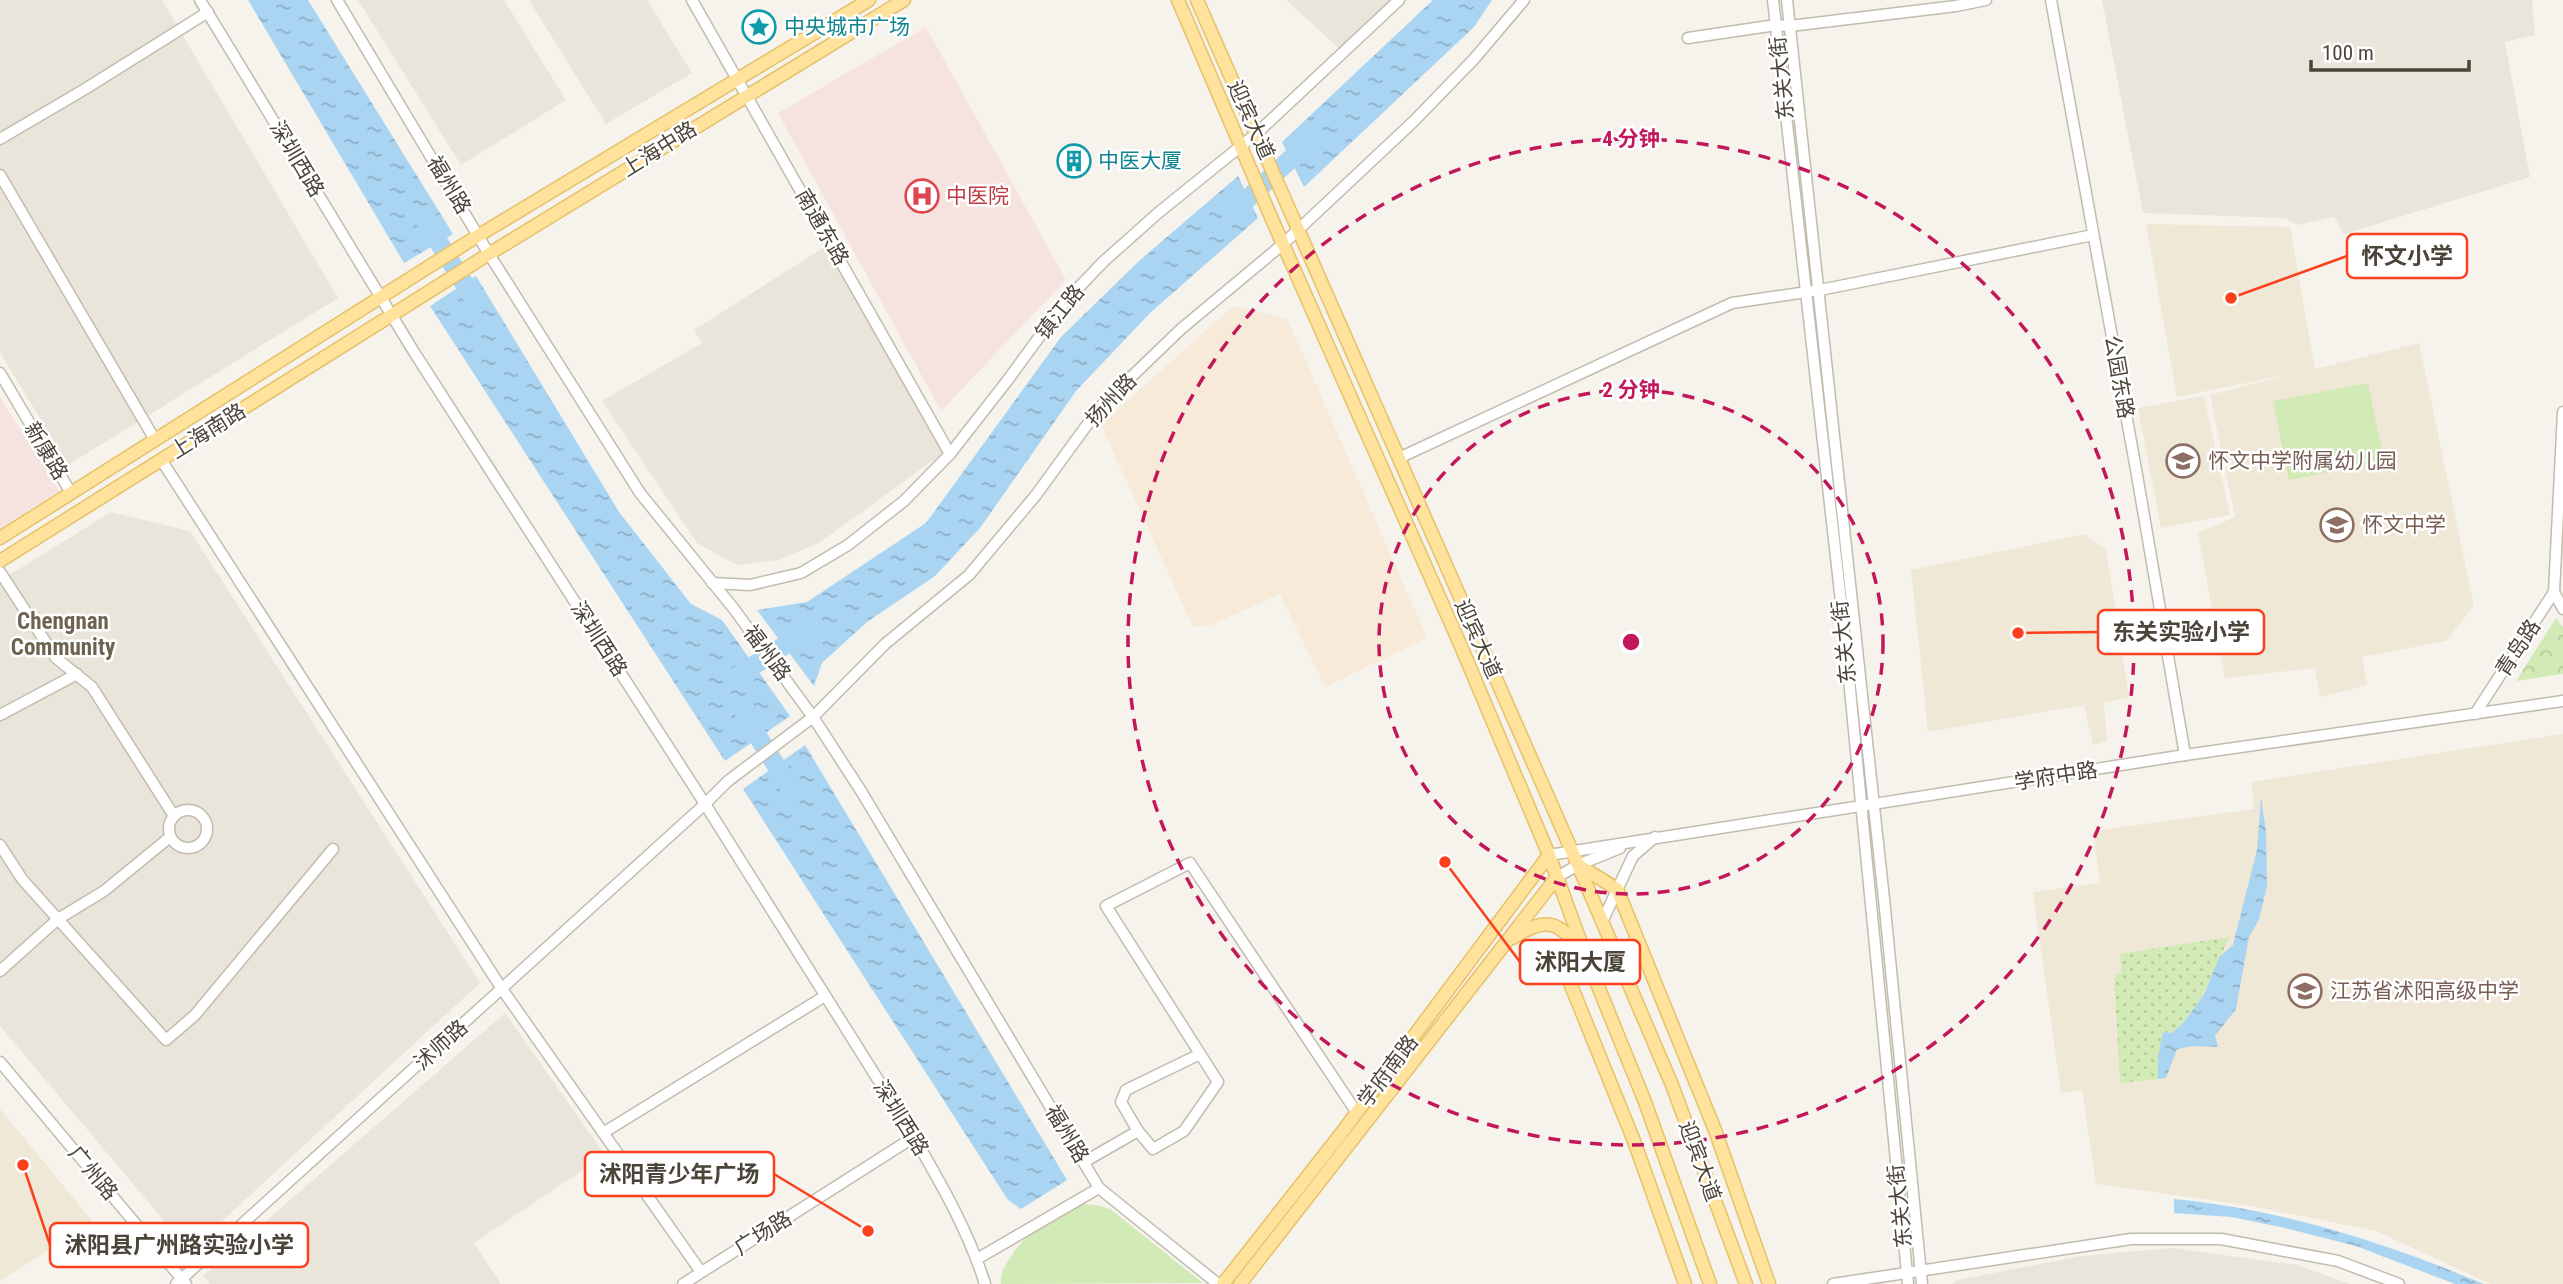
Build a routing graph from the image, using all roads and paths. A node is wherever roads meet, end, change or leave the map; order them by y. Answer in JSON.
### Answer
{"nodes":[{"id":1,"x":200,"y":0,"type":"edge"},
{"id":2,"x":337,"y":0,"type":"edge"},
{"id":3,"x":692,"y":0,"type":"edge"},
{"id":4,"x":869,"y":0,"type":"edge"},
{"id":5,"x":904,"y":0,"type":"edge"},
{"id":6,"x":1178,"y":0,"type":"edge"},
{"id":7,"x":1197,"y":0,"type":"edge"},
{"id":8,"x":1399,"y":0,"type":"edge"},
{"id":9,"x":1524,"y":0,"type":"edge"},
{"id":10,"x":1773,"y":0,"type":"edge"},
{"id":11,"x":1787,"y":0,"type":"edge"},
{"id":12,"x":1986,"y":0,"type":"edge"},
{"id":13,"x":2051,"y":0,"type":"edge"},
{"id":14,"x":208,"y":12,"type":"junction"},
{"id":15,"x":1776,"y":25,"type":"junction"},
{"id":16,"x":1790,"y":26,"type":"junction"},
{"id":17,"x":1688,"y":38,"type":"dead end"},
{"id":18,"x":738,"y":80,"type":"junction"},
{"id":19,"x":747,"y":96,"type":"junction"},
{"id":20,"x":1257,"y":133,"type":"junction"},
{"id":21,"x":0,"y":139,"type":"edge"},
{"id":22,"x":1241,"y":146,"type":"junction"},
{"id":23,"x":0,"y":175,"type":"edge"},
{"id":24,"x":1299,"y":229,"type":"junction"},
{"id":25,"x":2093,"y":235,"type":"junction"},
{"id":26,"x":475,"y":238,"type":"junction"},
{"id":27,"x":1283,"y":244,"type":"junction"},
{"id":28,"x":485,"y":256,"type":"junction"},
{"id":29,"x":405,"y":281,"type":"joint"},
{"id":30,"x":1820,"y":290,"type":"junction"},
{"id":31,"x":1807,"y":292,"type":"junction"},
{"id":32,"x":380,"y":296,"type":"junction"},
{"id":33,"x":416,"y":300,"type":"joint"},
{"id":34,"x":392,"y":315,"type":"junction"},
{"id":35,"x":0,"y":373,"type":"edge"},
{"id":36,"x":2563,"y":412,"type":"edge"},
{"id":37,"x":155,"y":440,"type":"junction"},
{"id":38,"x":950,"y":454,"type":"junction"},
{"id":39,"x":1399,"y":458,"type":"junction"},
{"id":40,"x":162,"y":461,"type":"junction"},
{"id":41,"x":71,"y":493,"type":"junction"},
{"id":42,"x":0,"y":538,"type":"edge"},
{"id":43,"x":0,"y":561,"type":"edge"},
{"id":44,"x":0,"y":572,"type":"edge"},
{"id":45,"x":712,"y":583,"type":"junction"},
{"id":46,"x":2554,"y":592,"type":"junction"},
{"id":47,"x":2563,"y":609,"type":"edge"},
{"id":48,"x":77,"y":674,"type":"junction"},
{"id":49,"x":2563,"y":701,"type":"edge"},
{"id":50,"x":2475,"y":714,"type":"junction"},
{"id":51,"x":0,"y":715,"type":"edge"},
{"id":52,"x":813,"y":717,"type":"junction"},
{"id":53,"x":2185,"y":755,"type":"junction"},
{"id":54,"x":705,"y":804,"type":"junction"},
{"id":55,"x":1874,"y":804,"type":"junction"},
{"id":56,"x":1859,"y":806,"type":"junction"},
{"id":57,"x":174,"y":816,"type":"junction"},
{"id":58,"x":170,"y":836,"type":"junction"},
{"id":59,"x":1656,"y":836,"type":"junction"},
{"id":60,"x":0,"y":845,"type":"edge"},
{"id":61,"x":333,"y":849,"type":"dead end"},
{"id":62,"x":1572,"y":851,"type":"junction"},
{"id":63,"x":1549,"y":855,"type":"junction"},
{"id":64,"x":1578,"y":865,"type":"junction"},
{"id":65,"x":1557,"y":877,"type":"junction"},
{"id":66,"x":1617,"y":889,"type":"junction"},
{"id":67,"x":58,"y":919,"type":"junction"},
{"id":68,"x":1602,"y":922,"type":"junction"},
{"id":69,"x":1505,"y":941,"type":"junction"},
{"id":70,"x":1585,"y":954,"type":"junction"},
{"id":71,"x":0,"y":971,"type":"edge"},
{"id":72,"x":502,"y":989,"type":"junction"},
{"id":73,"x":825,"y":996,"type":"junction"},
{"id":74,"x":1200,"y":1054,"type":"junction"},
{"id":75,"x":0,"y":1062,"type":"edge"},
{"id":76,"x":1357,"y":1113,"type":"junction"},
{"id":77,"x":1138,"y":1131,"type":"junction"},
{"id":78,"x":603,"y":1133,"type":"junction"},
{"id":79,"x":914,"y":1137,"type":"junction"},
{"id":80,"x":1084,"y":1161,"type":"junction"},
{"id":81,"x":1100,"y":1188,"type":"junction"},
{"id":82,"x":977,"y":1259,"type":"junction"},
{"id":83,"x":701,"y":1272,"type":"junction"},
{"id":84,"x":1921,"y":1278,"type":"edge"},
{"id":85,"x":1908,"y":1279,"type":"edge"},
{"id":86,"x":181,"y":1283,"type":"edge"},
{"id":87,"x":683,"y":1284,"type":"edge"},
{"id":88,"x":985,"y":1284,"type":"edge"},
{"id":89,"x":1221,"y":1284,"type":"edge"},
{"id":90,"x":1240,"y":1284,"type":"edge"},
{"id":91,"x":1685,"y":1284,"type":"edge"},
{"id":92,"x":1710,"y":1284,"type":"edge"},
{"id":93,"x":1746,"y":1284,"type":"edge"},
{"id":94,"x":1769,"y":1284,"type":"edge"},
{"id":95,"x":1833,"y":1284,"type":"edge"},
{"id":96,"x":2399,"y":1284,"type":"edge"}],
"edges":[{"from":1,"to":14,"type":"street","name":"深圳西路"},
{"from":2,"to":26,"type":"street","name":"福州路"},
{"from":3,"to":18,"type":"street","name":"南通东路"},
{"from":4,"to":18,"type":"main road","name":"上海中路"},
{"from":5,"to":19,"type":"main road","name":"上海中路"},
{"from":6,"to":22,"type":"main road","name":"迎宾大道"},
{"from":7,"to":20,"type":"main road","name":"迎宾大道"},
{"from":8,"to":20,"type":"street","name":"镇江路"},
{"from":9,"to":24,"type":"street","name":"扬州路"},
{"from":10,"to":15,"type":"street","name":"东关大街"},
{"from":11,"to":16,"type":"street","name":"东关大街"},
{"from":12,"to":16,"type":"street"},
{"from":13,"to":25,"type":"street","name":"公园东路"},
{"from":14,"to":21,"type":"street"},
{"from":14,"to":32,"type":"street","name":"深圳西路"},
{"from":15,"to":16,"type":"street"},
{"from":15,"to":17,"type":"street"},
{"from":15,"to":31,"type":"street","name":"东关大街"},
{"from":16,"to":30,"type":"street","name":"东关大街"},
{"from":18,"to":19,"type":"street","name":"南通东路"},
{"from":18,"to":26,"type":"main road","name":"上海中路"},
{"from":19,"to":28,"type":"main road","name":"上海中路"},
{"from":19,"to":38,"type":"street","name":"南通东路"},
{"from":20,"to":22,"type":"street","name":"镇江路"},
{"from":20,"to":24,"type":"main road","name":"迎宾大道"},
{"from":22,"to":27,"type":"main road","name":"迎宾大道"},
{"from":22,"to":38,"type":"street","name":"镇江路"},
{"from":23,"to":37,"type":"street"},
{"from":24,"to":27,"type":"street","name":"扬州路"},
{"from":24,"to":39,"type":"main road","name":"迎宾大道"},
{"from":25,"to":30,"type":"street"},
{"from":25,"to":53,"type":"street","name":"公园东路"},
{"from":26,"to":28,"type":"street","name":"福州路"},
{"from":26,"to":29,"type":"main road","name":"上海中路"},
{"from":27,"to":52,"type":"street","name":"扬州路"},
{"from":27,"to":63,"type":"main road","name":"迎宾大道"},
{"from":28,"to":33,"type":"main road","name":"上海中路"},
{"from":28,"to":45,"type":"street","name":"福州路"},
{"from":29,"to":32,"type":"main road","name":"上海南路"},
{"from":30,"to":31,"type":"street"},
{"from":30,"to":55,"type":"street","name":"东关大街"},
{"from":31,"to":39,"type":"street"},
{"from":31,"to":56,"type":"street","name":"东关大街"},
{"from":32,"to":34,"type":"street","name":"深圳西路"},
{"from":32,"to":37,"type":"main road","name":"上海南路"},
{"from":33,"to":34,"type":"main road","name":"上海南路"},
{"from":34,"to":40,"type":"main road","name":"上海南路"},
{"from":34,"to":54,"type":"street","name":"深圳西路"},
{"from":35,"to":41,"type":"street","name":"新康路"},
{"from":36,"to":46,"type":"street"},
{"from":37,"to":41,"type":"main road","name":"上海南路"},
{"from":38,"to":45,"type":"street","name":"镇江路"},
{"from":39,"to":62,"type":"main road","name":"迎宾大道"},
{"from":40,"to":43,"type":"main road","name":"上海南路"},
{"from":40,"to":72,"type":"street"},
{"from":41,"to":42,"type":"main road","name":"上海南路"},
{"from":44,"to":48,"type":"street"},
{"from":45,"to":52,"type":"street","name":"福州路"},
{"from":46,"to":47,"type":"street"},
{"from":46,"to":50,"type":"street","name":"青岛路"},
{"from":48,"to":51,"type":"street"},
{"from":48,"to":57,"type":"street"},
{"from":49,"to":50,"type":"street","name":"学府中路"},
{"from":50,"to":53,"type":"street","name":"学府中路"},
{"from":52,"to":54,"type":"street","name":"扬州路"},
{"from":52,"to":80,"type":"street","name":"福州路"},
{"from":53,"to":55,"type":"street","name":"学府中路"},
{"from":54,"to":72,"type":"street","name":"沭师路"},
{"from":54,"to":73,"type":"street","name":"深圳西路"},
{"from":55,"to":56,"type":"street","name":"学府中路"},
{"from":55,"to":84,"type":"street","name":"东关大街"},
{"from":56,"to":59,"type":"street","name":"学府中路"},
{"from":56,"to":85,"type":"street","name":"东关大街"},
{"from":57,"to":58,"type":"street"},
{"from":57,"to":58,"type":"street"},
{"from":58,"to":67,"type":"street"},
{"from":59,"to":62,"type":"street","name":"学府中路"},
{"from":59,"to":64,"type":"street"},
{"from":59,"to":66,"type":"street"},
{"from":60,"to":67,"type":"street"},
{"from":61,"to":67,"type":"street"},
{"from":62,"to":63,"type":"street","name":"学府中路"},
{"from":62,"to":64,"type":"main road","name":"迎宾大道"},
{"from":63,"to":65,"type":"main road","name":"迎宾大道"},
{"from":63,"to":76,"type":"main road","name":"学府南路"},
{"from":64,"to":65,"type":"street"},
{"from":64,"to":66,"type":"main road"},
{"from":64,"to":68,"type":"main road","name":"迎宾大道"},
{"from":65,"to":69,"type":"main road","name":"学府南路"},
{"from":65,"to":70,"type":"main road","name":"迎宾大道"},
{"from":66,"to":68,"type":"street"},
{"from":66,"to":94,"type":"main road"},
{"from":67,"to":71,"type":"street"},
{"from":68,"to":93,"type":"main road","name":"迎宾大道"},
{"from":69,"to":70,"type":"main road"},
{"from":69,"to":90,"type":"main road","name":"学府南路"},
{"from":70,"to":91,"type":"main road"},
{"from":70,"to":92,"type":"main road","name":"迎宾大道"},
{"from":72,"to":78,"type":"street"},
{"from":72,"to":86,"type":"street","name":"沭师路"},
{"from":73,"to":78,"type":"street"},
{"from":73,"to":79,"type":"street","name":"深圳西路"},
{"from":74,"to":76,"type":"street"},
{"from":74,"to":77,"type":"street"},
{"from":74,"to":77,"type":"street"},
{"from":75,"to":86,"type":"street","name":"广州路"},
{"from":76,"to":89,"type":"main road","name":"学府南路"},
{"from":77,"to":80,"type":"street"},
{"from":78,"to":83,"type":"street"},
{"from":79,"to":82,"type":"street","name":"深圳西路"},
{"from":79,"to":83,"type":"street","name":"广场路"},
{"from":80,"to":81,"type":"street","name":"福州路"},
{"from":81,"to":82,"type":"street"},
{"from":81,"to":89,"type":"street","name":"福州路"},
{"from":82,"to":88,"type":"street","name":"深圳西路"},
{"from":83,"to":87,"type":"street","name":"广场路"},
{"from":84,"to":85,"type":"street"},
{"from":84,"to":96,"type":"street"},
{"from":85,"to":95,"type":"street"}]}
